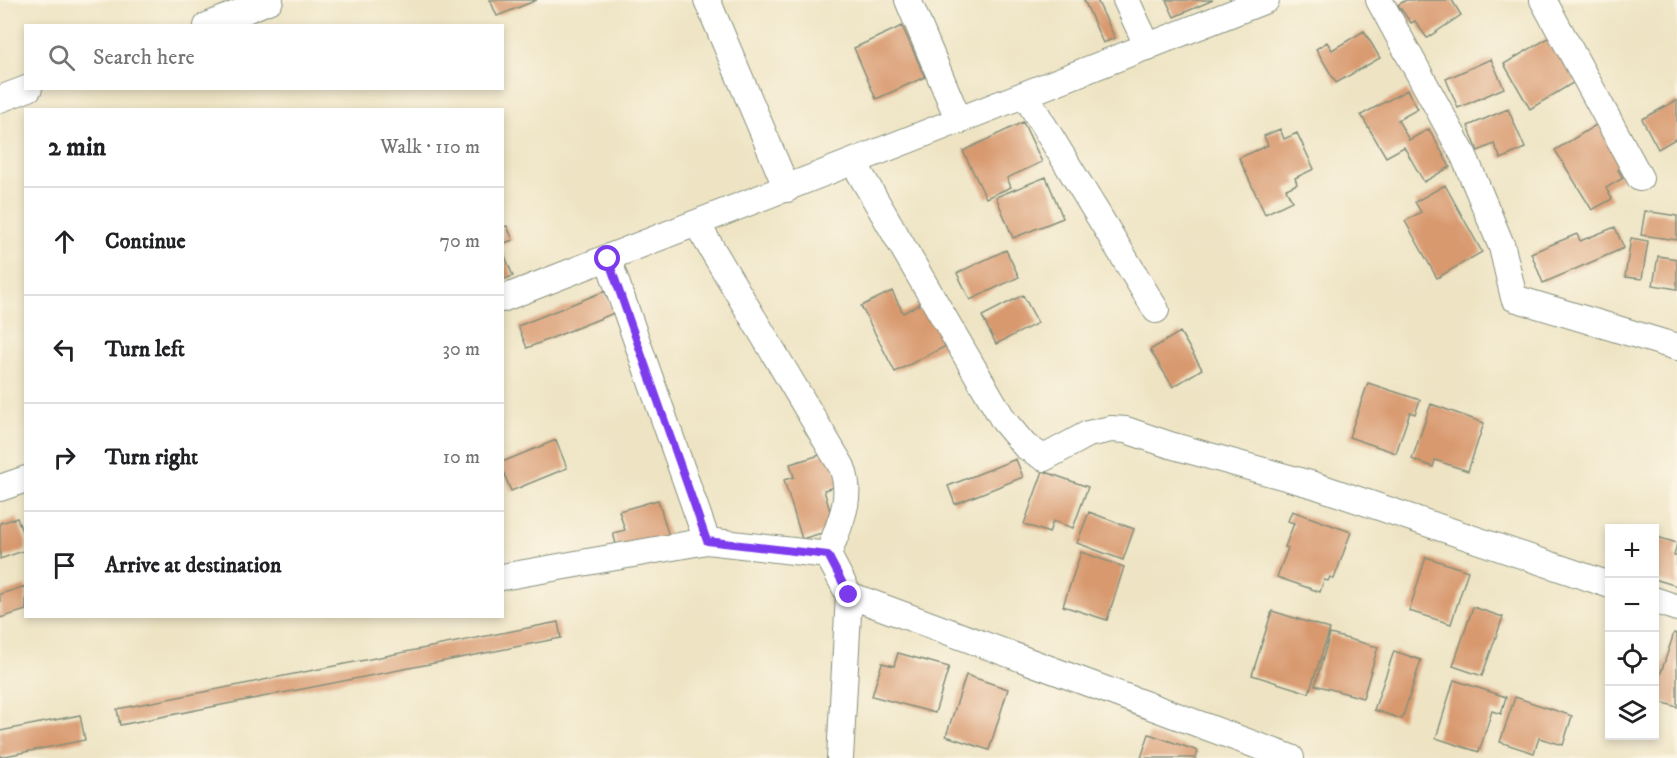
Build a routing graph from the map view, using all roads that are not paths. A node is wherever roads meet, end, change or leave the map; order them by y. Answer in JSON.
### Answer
{"nodes":[{"id":1,"x":270,"y":0,"type":"edge"},
{"id":2,"x":707,"y":0,"type":"edge"},
{"id":3,"x":908,"y":0,"type":"edge"},
{"id":4,"x":1126,"y":0,"type":"edge"},
{"id":5,"x":1266,"y":0,"type":"edge"},
{"id":6,"x":1379,"y":0,"type":"edge"},
{"id":7,"x":1543,"y":0,"type":"edge"},
{"id":8,"x":212,"y":24,"type":"edge"},
{"id":9,"x":1148,"y":46,"type":"junction"},
{"id":10,"x":24,"y":90,"type":"edge"},
{"id":11,"x":1025,"y":95,"type":"junction"},
{"id":12,"x":0,"y":99,"type":"edge"},
{"id":13,"x":959,"y":121,"type":"junction"},
{"id":14,"x":854,"y":162,"type":"junction"},
{"id":15,"x":1640,"y":178,"type":"dead end"},
{"id":16,"x":787,"y":189,"type":"junction"},
{"id":17,"x":697,"y":224,"type":"junction"},
{"id":18,"x":608,"y":259,"type":"junction"},
{"id":19,"x":504,"y":298,"type":"edge"},
{"id":20,"x":1156,"y":310,"type":"dead end"},
{"id":21,"x":1677,"y":347,"type":"edge"},
{"id":22,"x":24,"y":480,"type":"edge"},
{"id":23,"x":0,"y":488,"type":"edge"},
{"id":24,"x":707,"y":541,"type":"junction"},
{"id":25,"x":828,"y":555,"type":"junction"},
{"id":26,"x":504,"y":577,"type":"edge"},
{"id":27,"x":1605,"y":583,"type":"edge"},
{"id":28,"x":849,"y":595,"type":"junction"},
{"id":29,"x":1659,"y":602,"type":"edge"},
{"id":30,"x":1677,"y":608,"type":"edge"},
{"id":31,"x":840,"y":758,"type":"edge"},
{"id":32,"x":1291,"y":758,"type":"edge"}],
"edges":[{"from":1,"to":8,"type":"street"},
{"from":2,"to":16,"type":"street"},
{"from":3,"to":13,"type":"street"},
{"from":4,"to":9,"type":"street"},
{"from":5,"to":9,"type":"street"},
{"from":6,"to":21,"type":"street"},
{"from":7,"to":15,"type":"street"},
{"from":9,"to":11,"type":"street"},
{"from":10,"to":12,"type":"street"},
{"from":11,"to":13,"type":"street"},
{"from":11,"to":20,"type":"street"},
{"from":13,"to":14,"type":"street"},
{"from":14,"to":16,"type":"street"},
{"from":14,"to":27,"type":"street"},
{"from":16,"to":17,"type":"street"},
{"from":17,"to":18,"type":"street"},
{"from":17,"to":25,"type":"street"},
{"from":18,"to":19,"type":"street"},
{"from":18,"to":24,"type":"street"},
{"from":22,"to":23,"type":"street"},
{"from":24,"to":25,"type":"street"},
{"from":24,"to":26,"type":"street"},
{"from":25,"to":28,"type":"street"},
{"from":28,"to":31,"type":"street"},
{"from":28,"to":32,"type":"street"},
{"from":29,"to":30,"type":"street"}]}
